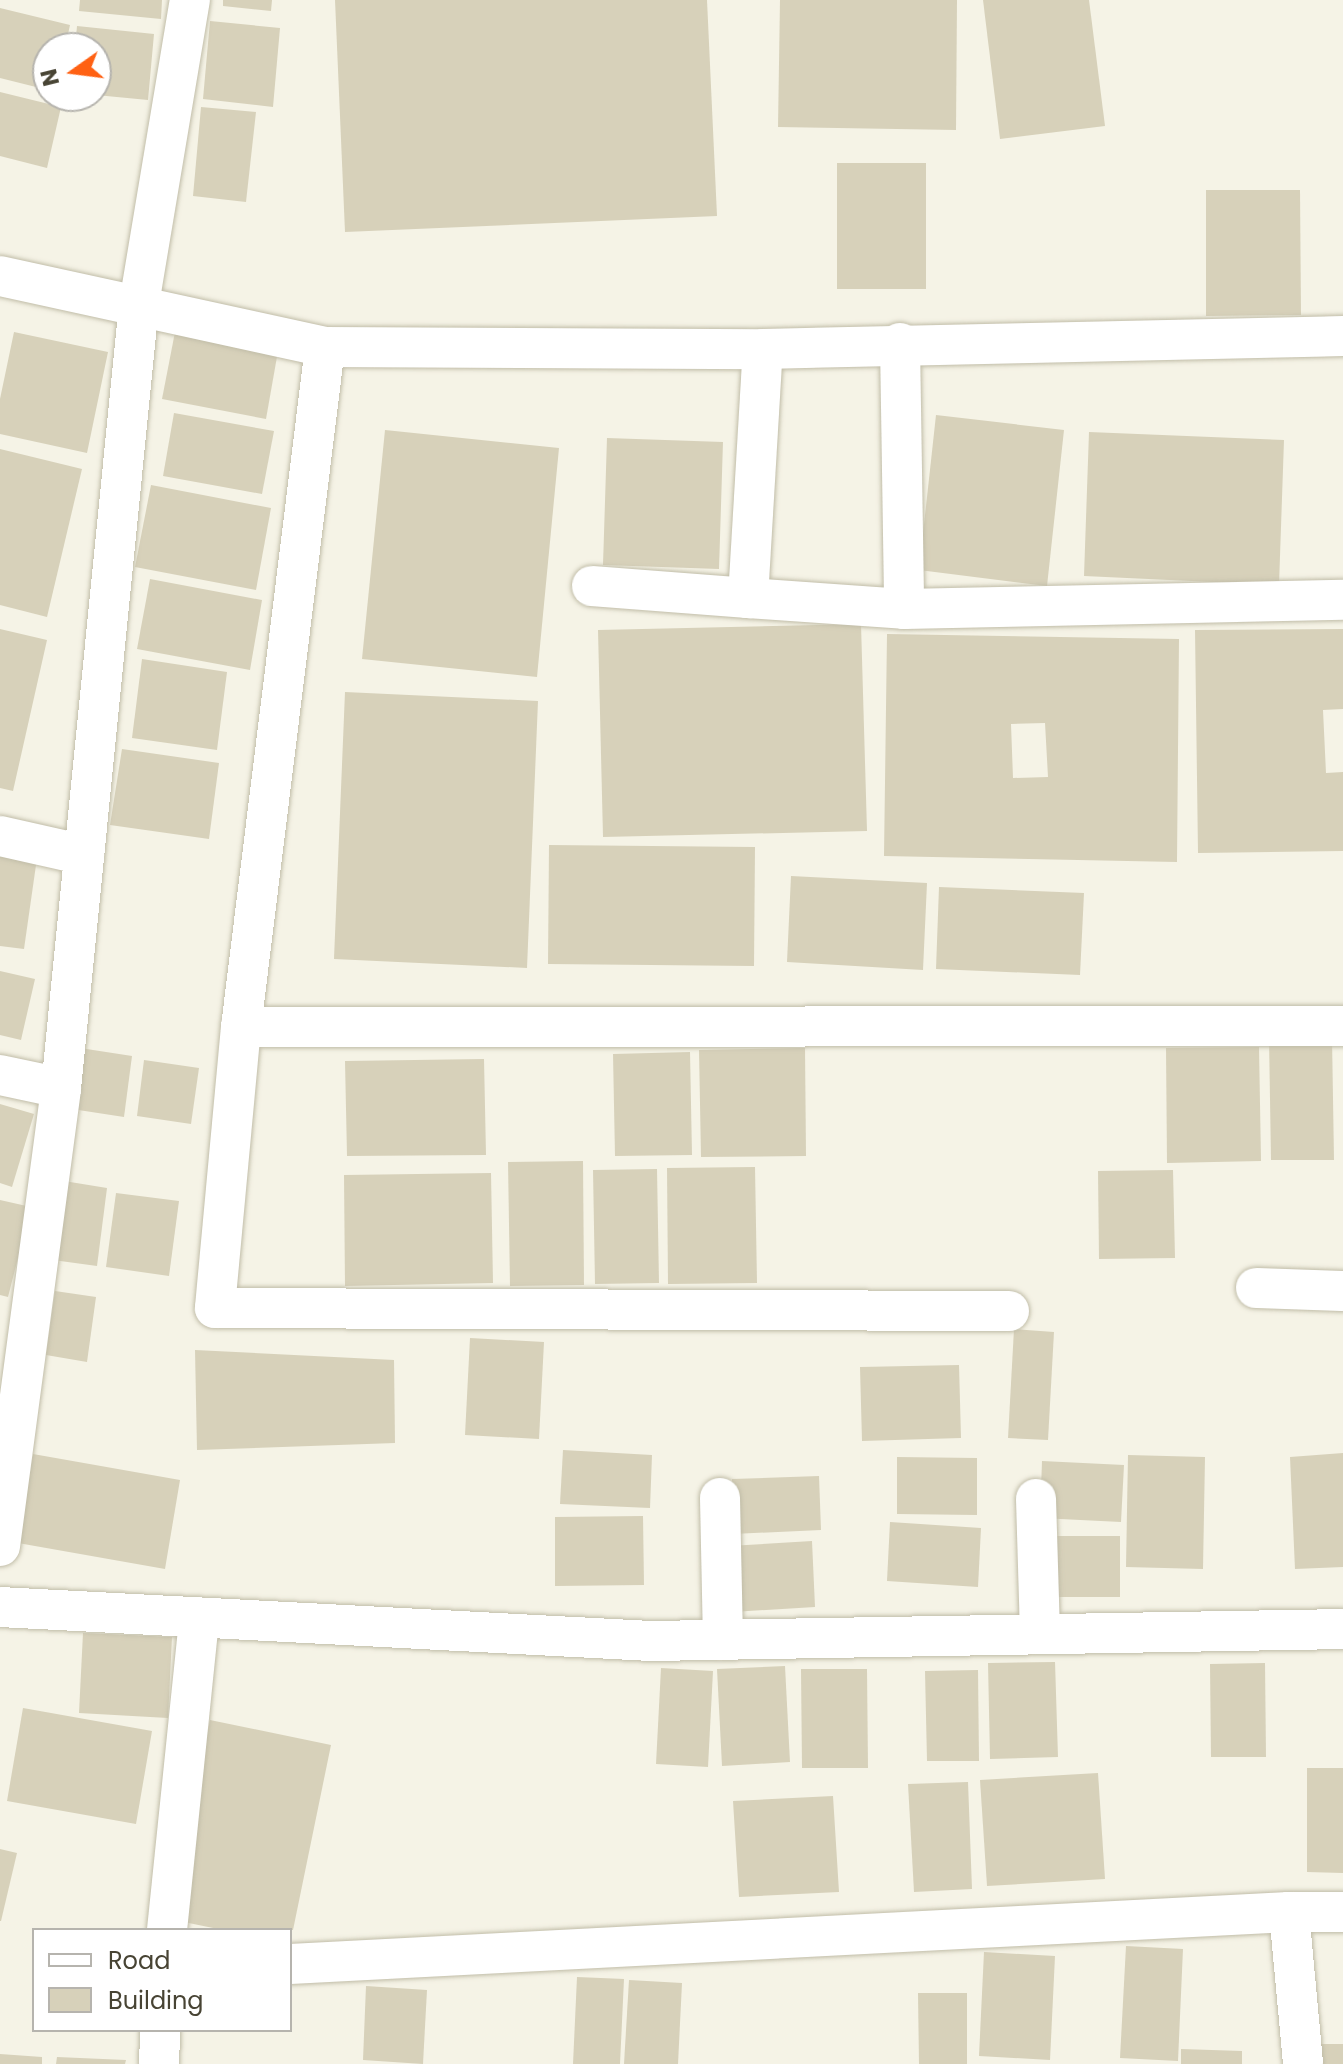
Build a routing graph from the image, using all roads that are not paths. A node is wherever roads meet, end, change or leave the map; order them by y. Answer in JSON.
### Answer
{"nodes":[{"id":1,"x":190,"y":0,"type":"edge"},
{"id":2,"x":0,"y":276,"type":"edge"},
{"id":3,"x":139,"y":304,"type":"junction"},
{"id":4,"x":1343,"y":336,"type":"edge"},
{"id":5,"x":900,"y":343,"type":"junction"},
{"id":6,"x":325,"y":347,"type":"junction"},
{"id":7,"x":763,"y":349,"type":"junction"},
{"id":8,"x":592,"y":586,"type":"dead end"},
{"id":9,"x":748,"y":598,"type":"junction"},
{"id":10,"x":1343,"y":600,"type":"edge"},
{"id":11,"x":904,"y":609,"type":"junction"},
{"id":12,"x":0,"y":836,"type":"edge"},
{"id":13,"x":84,"y":855,"type":"junction"},
{"id":14,"x":1343,"y":1026,"type":"edge"},
{"id":15,"x":241,"y":1027,"type":"junction"},
{"id":16,"x":0,"y":1075,"type":"edge"},
{"id":17,"x":61,"y":1088,"type":"junction"},
{"id":18,"x":1256,"y":1288,"type":"dead end"},
{"id":19,"x":1343,"y":1291,"type":"edge"},
{"id":20,"x":1009,"y":1311,"type":"dead end"},
{"id":21,"x":13,"y":1332,"type":"edge"},
{"id":22,"x":720,"y":1498,"type":"dead end"},
{"id":23,"x":1036,"y":1499,"type":"dead end"},
{"id":24,"x":0,"y":1546,"type":"edge"},
{"id":25,"x":0,"y":1607,"type":"edge"},
{"id":26,"x":199,"y":1618,"type":"junction"},
{"id":27,"x":1343,"y":1629,"type":"edge"},
{"id":28,"x":1040,"y":1634,"type":"junction"},
{"id":29,"x":723,"y":1640,"type":"junction"},
{"id":30,"x":1289,"y":1912,"type":"junction"},
{"id":31,"x":1343,"y":1912,"type":"edge"},
{"id":32,"x":167,"y":1928,"type":"edge"},
{"id":33,"x":292,"y":1964,"type":"edge"},
{"id":34,"x":160,"y":2032,"type":"edge"},
{"id":35,"x":159,"y":2064,"type":"edge"},
{"id":36,"x":1303,"y":2064,"type":"edge"}],
"edges":[{"from":1,"to":3,"type":"street"},
{"from":2,"to":3,"type":"street"},
{"from":3,"to":6,"type":"street"},
{"from":3,"to":13,"type":"street"},
{"from":4,"to":5,"type":"street"},
{"from":5,"to":7,"type":"street"},
{"from":5,"to":11,"type":"street"},
{"from":6,"to":7,"type":"street"},
{"from":6,"to":15,"type":"street"},
{"from":7,"to":9,"type":"street"},
{"from":8,"to":9,"type":"street"},
{"from":9,"to":11,"type":"street"},
{"from":10,"to":11,"type":"street"},
{"from":12,"to":13,"type":"street"},
{"from":13,"to":17,"type":"street"},
{"from":14,"to":15,"type":"street"},
{"from":15,"to":20,"type":"street"},
{"from":16,"to":17,"type":"street"},
{"from":17,"to":21,"type":"street"},
{"from":18,"to":19,"type":"street"},
{"from":21,"to":24,"type":"street"},
{"from":22,"to":29,"type":"street"},
{"from":23,"to":28,"type":"street"},
{"from":25,"to":26,"type":"street"},
{"from":26,"to":29,"type":"street"},
{"from":26,"to":32,"type":"street"},
{"from":27,"to":28,"type":"street"},
{"from":28,"to":29,"type":"street"},
{"from":30,"to":31,"type":"street"},
{"from":30,"to":33,"type":"street"},
{"from":30,"to":36,"type":"street"},
{"from":34,"to":35,"type":"street"}]}
